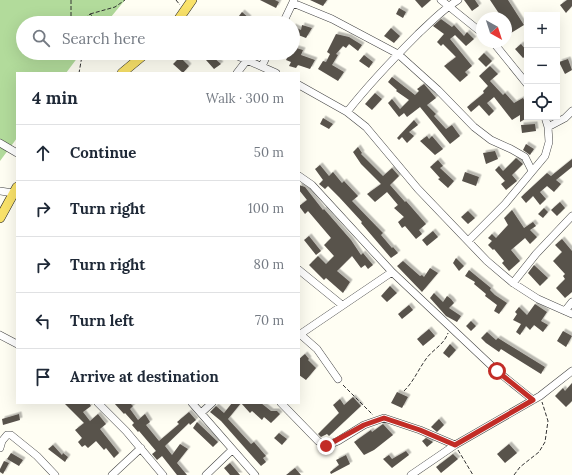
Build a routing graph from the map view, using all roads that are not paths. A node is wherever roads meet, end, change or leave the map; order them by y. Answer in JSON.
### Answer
{"nodes":[{"id":1,"x":192,"y":0,"type":"edge"},
{"id":2,"x":441,"y":0,"type":"edge"},
{"id":3,"x":458,"y":0,"type":"edge"},
{"id":4,"x":294,"y":1,"type":"edge"},
{"id":5,"x":447,"y":6,"type":"junction"},
{"id":6,"x":181,"y":16,"type":"edge"},
{"id":7,"x":286,"y":16,"type":"edge"},
{"id":8,"x":476,"y":28,"type":"edge"},
{"id":9,"x":498,"y":48,"type":"edge"},
{"id":10,"x":398,"y":54,"type":"junction"},
{"id":11,"x":138,"y":60,"type":"edge"},
{"id":12,"x":247,"y":60,"type":"joint"},
{"id":13,"x":265,"y":60,"type":"edge"},
{"id":14,"x":262,"y":66,"type":"junction"},
{"id":15,"x":123,"y":72,"type":"edge"},
{"id":16,"x":237,"y":72,"type":"edge"},
{"id":17,"x":274,"y":72,"type":"edge"},
{"id":18,"x":524,"y":80,"type":"edge"},
{"id":19,"x":300,"y":86,"type":"edge"},
{"id":20,"x":572,"y":111,"type":"edge"},
{"id":21,"x":347,"y":112,"type":"junction"},
{"id":22,"x":546,"y":120,"type":"edge"},
{"id":23,"x":548,"y":127,"type":"junction"},
{"id":24,"x":0,"y":143,"type":"edge"},
{"id":25,"x":16,"y":152,"type":"edge"},
{"id":26,"x":532,"y":171,"type":"junction"},
{"id":27,"x":300,"y":177,"type":"edge"},
{"id":28,"x":15,"y":190,"type":"edge"},
{"id":29,"x":0,"y":191,"type":"edge"},
{"id":30,"x":572,"y":216,"type":"edge"},
{"id":31,"x":0,"y":218,"type":"edge"},
{"id":32,"x":468,"y":241,"type":"junction"},
{"id":33,"x":300,"y":271,"type":"edge"},
{"id":34,"x":392,"y":272,"type":"junction"},
{"id":35,"x":513,"y":283,"type":"junction"},
{"id":36,"x":572,"y":302,"type":"edge"},
{"id":37,"x":342,"y":305,"type":"junction"},
{"id":38,"x":569,"y":313,"type":"edge"},
{"id":39,"x":0,"y":335,"type":"edge"},
{"id":40,"x":300,"y":335,"type":"edge"},
{"id":41,"x":16,"y":343,"type":"edge"},
{"id":42,"x":572,"y":371,"type":"edge"},
{"id":43,"x":338,"y":379,"type":"road end"},
{"id":44,"x":536,"y":398,"type":"junction"},
{"id":45,"x":99,"y":404,"type":"edge"},
{"id":46,"x":193,"y":404,"type":"edge"},
{"id":47,"x":211,"y":404,"type":"edge"},
{"id":48,"x":282,"y":404,"type":"edge"},
{"id":49,"x":201,"y":413,"type":"junction"},
{"id":50,"x":455,"y":445,"type":"junction"},
{"id":51,"x":0,"y":448,"type":"edge"},
{"id":52,"x":141,"y":448,"type":"junction"},
{"id":53,"x":232,"y":450,"type":"junction"},
{"id":54,"x":55,"y":475,"type":"edge"},
{"id":55,"x":112,"y":475,"type":"edge"},
{"id":56,"x":163,"y":475,"type":"edge"},
{"id":57,"x":206,"y":475,"type":"edge"},
{"id":58,"x":255,"y":475,"type":"edge"},
{"id":59,"x":411,"y":475,"type":"edge"}],
"edges":[{"from":1,"to":6,"type":"main road"},
{"from":2,"to":5,"type":"street"},
{"from":3,"to":5,"type":"street"},
{"from":4,"to":7,"type":"street"},
{"from":4,"to":10,"type":"street"},
{"from":5,"to":8,"type":"street"},
{"from":5,"to":10,"type":"street"},
{"from":9,"to":18,"type":"street"},
{"from":10,"to":21,"type":"street"},
{"from":10,"to":26,"type":"street"},
{"from":11,"to":15,"type":"main road"},
{"from":12,"to":14,"type":"street"},
{"from":12,"to":16,"type":"street"},
{"from":13,"to":14,"type":"street"},
{"from":14,"to":17,"type":"street"},
{"from":19,"to":21,"type":"street"},
{"from":20,"to":23,"type":"street"},
{"from":21,"to":32,"type":"street"},
{"from":22,"to":23,"type":"street"},
{"from":23,"to":26,"type":"street"},
{"from":24,"to":25,"type":"street"},
{"from":26,"to":32,"type":"street"},
{"from":27,"to":34,"type":"street"},
{"from":28,"to":29,"type":"street"},
{"from":28,"to":31,"type":"main road"},
{"from":30,"to":35,"type":"street"},
{"from":32,"to":35,"type":"street"},
{"from":33,"to":37,"type":"street"},
{"from":34,"to":37,"type":"street"},
{"from":34,"to":44,"type":"street"},
{"from":35,"to":38,"type":"street"},
{"from":36,"to":38,"type":"street"},
{"from":37,"to":40,"type":"street"},
{"from":39,"to":41,"type":"street"},
{"from":40,"to":43,"type":"street"},
{"from":42,"to":44,"type":"street"},
{"from":44,"to":50,"type":"street"},
{"from":45,"to":52,"type":"street"},
{"from":46,"to":49,"type":"street"},
{"from":47,"to":49,"type":"street"},
{"from":48,"to":50,"type":"street"},
{"from":49,"to":53,"type":"street"},
{"from":50,"to":59,"type":"street"},
{"from":51,"to":54,"type":"street"},
{"from":52,"to":55,"type":"street"},
{"from":52,"to":56,"type":"street"},
{"from":53,"to":57,"type":"street"},
{"from":53,"to":58,"type":"street"}]}
